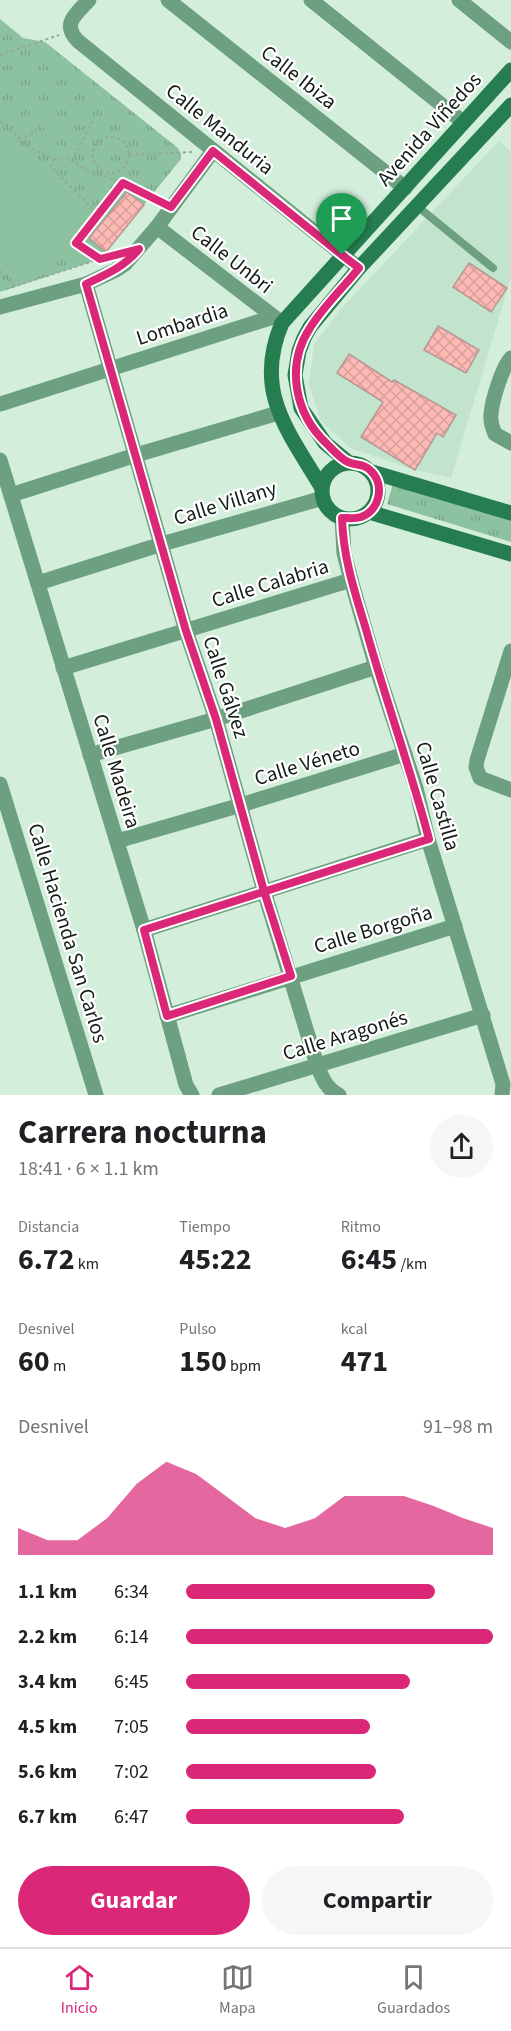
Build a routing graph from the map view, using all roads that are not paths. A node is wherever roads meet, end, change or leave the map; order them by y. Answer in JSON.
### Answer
{"nodes":[{"id":1,"x":89,"y":0,"type":"edge"},
{"id":2,"x":168,"y":0,"type":"edge"},
{"id":3,"x":311,"y":0,"type":"edge"},
{"id":4,"x":459,"y":0,"type":"edge"},
{"id":5,"x":511,"y":42,"type":"edge"},
{"id":6,"x":511,"y":70,"type":"edge"},
{"id":7,"x":511,"y":105,"type":"edge"},
{"id":8,"x":463,"y":122,"type":"junction"},
{"id":9,"x":213,"y":151,"type":"junction"},
{"id":10,"x":405,"y":188,"type":"junction"},
{"id":11,"x":417,"y":206,"type":"junction"},
{"id":12,"x":157,"y":227,"type":"junction"},
{"id":13,"x":342,"y":255,"type":"junction"},
{"id":14,"x":359,"y":268,"type":"junction"},
{"id":15,"x":494,"y":268,"type":"dead end"},
{"id":16,"x":86,"y":284,"type":"junction"},
{"id":17,"x":0,"y":307,"type":"edge"},
{"id":18,"x":278,"y":320,"type":"junction"},
{"id":19,"x":511,"y":358,"type":"edge"},
{"id":20,"x":110,"y":368,"type":"junction"},
{"id":21,"x":0,"y":404,"type":"edge"},
{"id":22,"x":278,"y":413,"type":"junction"},
{"id":23,"x":511,"y":443,"type":"edge"},
{"id":24,"x":136,"y":455,"type":"junction"},
{"id":25,"x":0,"y":460,"type":"edge"},
{"id":26,"x":348,"y":462,"type":"junction"},
{"id":27,"x":372,"y":472,"type":"junction"},
{"id":28,"x":322,"y":493,"type":"junction"},
{"id":29,"x":11,"y":495,"type":"junction"},
{"id":30,"x":369,"y":512,"type":"junction"},
{"id":31,"x":511,"y":513,"type":"edge"},
{"id":32,"x":342,"y":518,"type":"junction"},
{"id":33,"x":162,"y":544,"type":"junction"},
{"id":34,"x":511,"y":554,"type":"edge"},
{"id":35,"x":351,"y":580,"type":"junction"},
{"id":36,"x":38,"y":583,"type":"junction"},
{"id":37,"x":186,"y":631,"type":"junction"},
{"id":38,"x":511,"y":651,"type":"edge"},
{"id":39,"x":376,"y":667,"type":"junction"},
{"id":40,"x":63,"y":668,"type":"junction"},
{"id":41,"x":216,"y":719,"type":"junction"},
{"id":42,"x":405,"y":754,"type":"junction"},
{"id":43,"x":90,"y":755,"type":"junction"},
{"id":44,"x":0,"y":784,"type":"edge"},
{"id":45,"x":511,"y":790,"type":"edge"},
{"id":46,"x":241,"y":805,"type":"junction"},
{"id":47,"x":429,"y":839,"type":"junction"},
{"id":48,"x":117,"y":841,"type":"junction"},
{"id":49,"x":264,"y":891,"type":"junction"},
{"id":50,"x":455,"y":926,"type":"junction"},
{"id":51,"x":144,"y":930,"type":"junction"},
{"id":52,"x":291,"y":976,"type":"junction"},
{"id":53,"x":483,"y":1015,"type":"junction"},
{"id":54,"x":167,"y":1016,"type":"junction"},
{"id":55,"x":317,"y":1065,"type":"junction"},
{"id":56,"x":502,"y":1089,"type":"edge"},
{"id":57,"x":96,"y":1095,"type":"edge"},
{"id":58,"x":192,"y":1095,"type":"edge"},
{"id":59,"x":219,"y":1095,"type":"edge"},
{"id":60,"x":339,"y":1095,"type":"edge"}],
"edges":[{"from":1,"to":9,"type":"street","name":"Calle Manduria"},
{"from":2,"to":10,"type":"street","name":"Calle Ibiza"},
{"from":3,"to":8,"type":"street"},
{"from":4,"to":5,"type":"street"},
{"from":6,"to":8,"type":"street","name":"Avenida Viñedos"},
{"from":7,"to":11,"type":"street","name":"Avenida Viñedos"},
{"from":8,"to":10,"type":"street","name":"Avenida Viñedos"},
{"from":9,"to":12,"type":"street"},
{"from":9,"to":13,"type":"street","name":"Calle Manduria"},
{"from":10,"to":13,"type":"street","name":"Avenida Viñedos"},
{"from":11,"to":14,"type":"street","name":"Avenida Viñedos"},
{"from":11,"to":15,"type":"lane"},
{"from":12,"to":16,"type":"street"},
{"from":12,"to":18,"type":"street","name":"Calle Unbri"},
{"from":13,"to":14,"type":"street","name":"Calle Manduria"},
{"from":13,"to":18,"type":"street","name":"Avenida Viñedos"},
{"from":14,"to":26,"type":"street","name":"Avenida Viñedos"},
{"from":16,"to":17,"type":"street"},
{"from":16,"to":20,"type":"street","name":"Calle Gálvez"},
{"from":18,"to":20,"type":"street","name":"Lombardia"},
{"from":18,"to":22,"type":"street","name":"Avenida Viñedos"},
{"from":19,"to":23,"type":"street"},
{"from":20,"to":21,"type":"street","name":"Lombardia"},
{"from":20,"to":24,"type":"street","name":"Calle Gálvez"},
{"from":22,"to":24,"type":"street"},
{"from":22,"to":28,"type":"street","name":"Avenida Viñedos"},
{"from":24,"to":29,"type":"street"},
{"from":24,"to":33,"type":"street","name":"Calle Gálvez"},
{"from":25,"to":29,"type":"street","name":"Calle Madeira"},
{"from":26,"to":27,"type":"street"},
{"from":26,"to":28,"type":"street"},
{"from":27,"to":30,"type":"street"},
{"from":27,"to":31,"type":"street"},
{"from":28,"to":32,"type":"street"},
{"from":28,"to":33,"type":"street","name":"Calle Villany"},
{"from":29,"to":36,"type":"street","name":"Calle Madeira"},
{"from":30,"to":32,"type":"street"},
{"from":30,"to":34,"type":"street"},
{"from":32,"to":35,"type":"street","name":"Calle Castilla"},
{"from":33,"to":36,"type":"street","name":"Calle Villany"},
{"from":33,"to":37,"type":"street","name":"Calle Gálvez"},
{"from":35,"to":37,"type":"street","name":"Calle Calabria"},
{"from":35,"to":39,"type":"street","name":"Calle Castilla"},
{"from":36,"to":40,"type":"street","name":"Calle Madeira"},
{"from":37,"to":40,"type":"street","name":"Calle Calabria"},
{"from":37,"to":41,"type":"street","name":"Calle Gálvez"},
{"from":38,"to":45,"type":"street"},
{"from":39,"to":41,"type":"street"},
{"from":39,"to":42,"type":"street","name":"Calle Castilla"},
{"from":40,"to":43,"type":"street","name":"Calle Madeira"},
{"from":41,"to":43,"type":"street"},
{"from":41,"to":46,"type":"street","name":"Calle Gálvez"},
{"from":42,"to":46,"type":"street","name":"Calle Véneto"},
{"from":42,"to":47,"type":"street","name":"Calle Castilla"},
{"from":43,"to":48,"type":"street","name":"Calle Madeira"},
{"from":44,"to":57,"type":"street","name":"Calle Hacienda San Carlos"},
{"from":46,"to":48,"type":"street","name":"Calle Véneto"},
{"from":46,"to":49,"type":"street","name":"Calle Gálvez"},
{"from":47,"to":49,"type":"street"},
{"from":47,"to":50,"type":"street","name":"Calle Castilla"},
{"from":48,"to":51,"type":"street","name":"Calle Madeira"},
{"from":49,"to":51,"type":"street"},
{"from":49,"to":52,"type":"street","name":"Calle Gálvez"},
{"from":50,"to":52,"type":"street","name":"Calle Borgoña"},
{"from":50,"to":53,"type":"street","name":"Calle Castilla"},
{"from":51,"to":54,"type":"street","name":"Calle Madeira"},
{"from":52,"to":54,"type":"street","name":"Calle Borgoña"},
{"from":52,"to":55,"type":"street","name":"Calle Gálvez"},
{"from":53,"to":55,"type":"street","name":"Calle Aragonés"},
{"from":53,"to":56,"type":"street","name":"Calle Castilla"},
{"from":54,"to":58,"type":"street","name":"Calle Madeira"},
{"from":55,"to":59,"type":"street","name":"Calle Aragonés"},
{"from":55,"to":60,"type":"street","name":"Calle Gálvez"}]}
